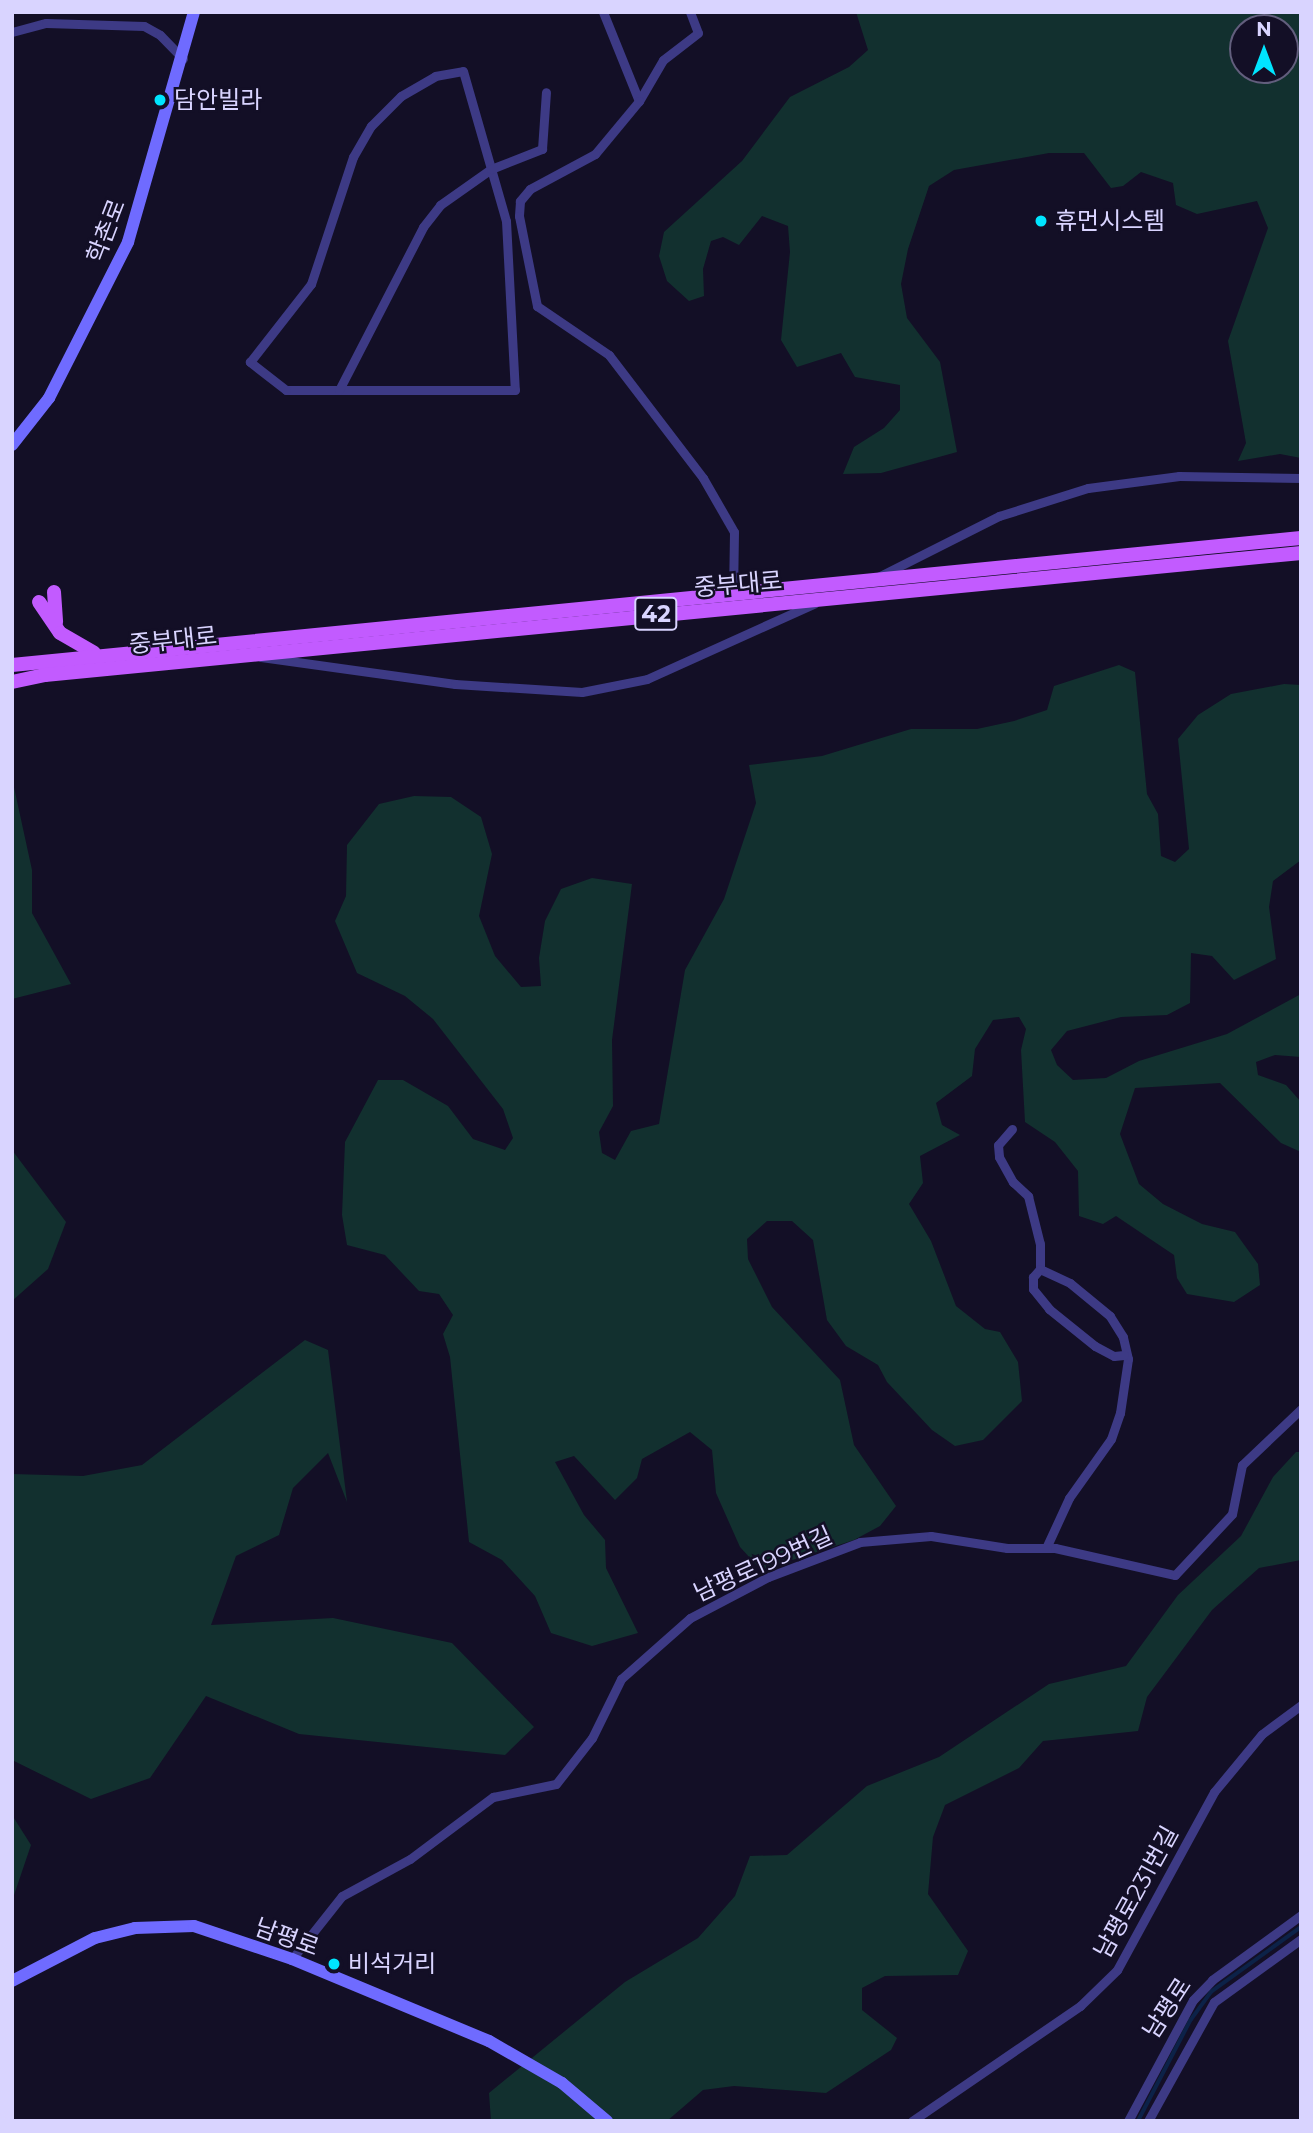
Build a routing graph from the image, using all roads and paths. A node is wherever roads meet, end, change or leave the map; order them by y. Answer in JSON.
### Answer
{"nodes":[{"id":1,"x":194,"y":12,"type":"edge"},
{"id":2,"x":603,"y":12,"type":"edge"},
{"id":3,"x":690,"y":12,"type":"edge"},
{"id":4,"x":12,"y":32,"type":"edge"},
{"id":5,"x":183,"y":59,"type":"junction"},
{"id":6,"x":546,"y":92,"type":"dead end"},
{"id":7,"x":639,"y":101,"type":"junction"},
{"id":8,"x":491,"y":169,"type":"junction"},
{"id":9,"x":529,"y":276,"type":"junction"},
{"id":10,"x":512,"y":278,"type":"junction"},
{"id":11,"x":339,"y":390,"type":"junction"},
{"id":12,"x":12,"y":444,"type":"edge"},
{"id":13,"x":1301,"y":478,"type":"edge"},
{"id":14,"x":1301,"y":538,"type":"edge"},
{"id":15,"x":1301,"y":553,"type":"edge"},
{"id":16,"x":870,"y":581,"type":"junction"},
{"id":17,"x":54,"y":592,"type":"dead end"},
{"id":18,"x":733,"y":594,"type":"junction"},
{"id":19,"x":824,"y":599,"type":"junction"},
{"id":20,"x":39,"y":602,"type":"dead end"},
{"id":21,"x":60,"y":633,"type":"junction"},
{"id":22,"x":99,"y":655,"type":"junction"},
{"id":23,"x":253,"y":655,"type":"junction"},
{"id":24,"x":12,"y":665,"type":"edge"},
{"id":25,"x":12,"y":682,"type":"edge"},
{"id":26,"x":1012,"y":1129,"type":"dead end"},
{"id":27,"x":1040,"y":1269,"type":"junction"},
{"id":28,"x":1124,"y":1355,"type":"junction"},
{"id":29,"x":1301,"y":1409,"type":"edge"},
{"id":30,"x":1046,"y":1548,"type":"junction"},
{"id":31,"x":1301,"y":1705,"type":"edge"},
{"id":32,"x":1301,"y":1915,"type":"edge"},
{"id":33,"x":1301,"y":1938,"type":"edge"},
{"id":34,"x":292,"y":1959,"type":"junction"},
{"id":35,"x":12,"y":1981,"type":"edge"},
{"id":36,"x":607,"y":2121,"type":"edge"},
{"id":37,"x":912,"y":2121,"type":"edge"},
{"id":38,"x":1128,"y":2121,"type":"edge"},
{"id":39,"x":1149,"y":2121,"type":"edge"}],
"edges":[{"from":1,"to":5,"type":"street","name":"학촌로"},
{"from":2,"to":7,"type":"street"},
{"from":3,"to":7,"type":"street"},
{"from":4,"to":5,"type":"street"},
{"from":5,"to":12,"type":"street","name":"학촌로"},
{"from":6,"to":8,"type":"street"},
{"from":7,"to":9,"type":"street"},
{"from":8,"to":10,"type":"street"},
{"from":8,"to":11,"type":"street"},
{"from":8,"to":11,"type":"street"},
{"from":9,"to":10,"type":"street"},
{"from":9,"to":18,"type":"street"},
{"from":10,"to":11,"type":"street"},
{"from":13,"to":16,"type":"street"},
{"from":14,"to":16,"type":"main road","name":"중부대로","number":"42"},
{"from":15,"to":19,"type":"main road","name":"중부대로","number":"42"},
{"from":16,"to":18,"type":"main road","name":"중부대로","number":"42"},
{"from":17,"to":21,"type":"main road"},
{"from":18,"to":22,"type":"main road","name":"중부대로","number":"42"},
{"from":19,"to":23,"type":"main road","name":"중부대로","number":"42"},
{"from":19,"to":23,"type":"street"},
{"from":20,"to":21,"type":"main road"},
{"from":21,"to":22,"type":"main road"},
{"from":22,"to":24,"type":"main road","name":"중부대로","number":"42"},
{"from":23,"to":25,"type":"main road","name":"중부대로","number":"42"},
{"from":26,"to":27,"type":"street"},
{"from":27,"to":28,"type":"street"},
{"from":27,"to":28,"type":"street"},
{"from":28,"to":30,"type":"street"},
{"from":29,"to":30,"type":"street","name":"남평로199번길"},
{"from":30,"to":34,"type":"street","name":"남평로199번길"},
{"from":31,"to":37,"type":"street","name":"남평로231번길"},
{"from":32,"to":38,"type":"street","name":"남평로"},
{"from":33,"to":39,"type":"street","name":"남평로"},
{"from":34,"to":35,"type":"street","name":"남평로"},
{"from":34,"to":36,"type":"street","name":"남평로"}]}
